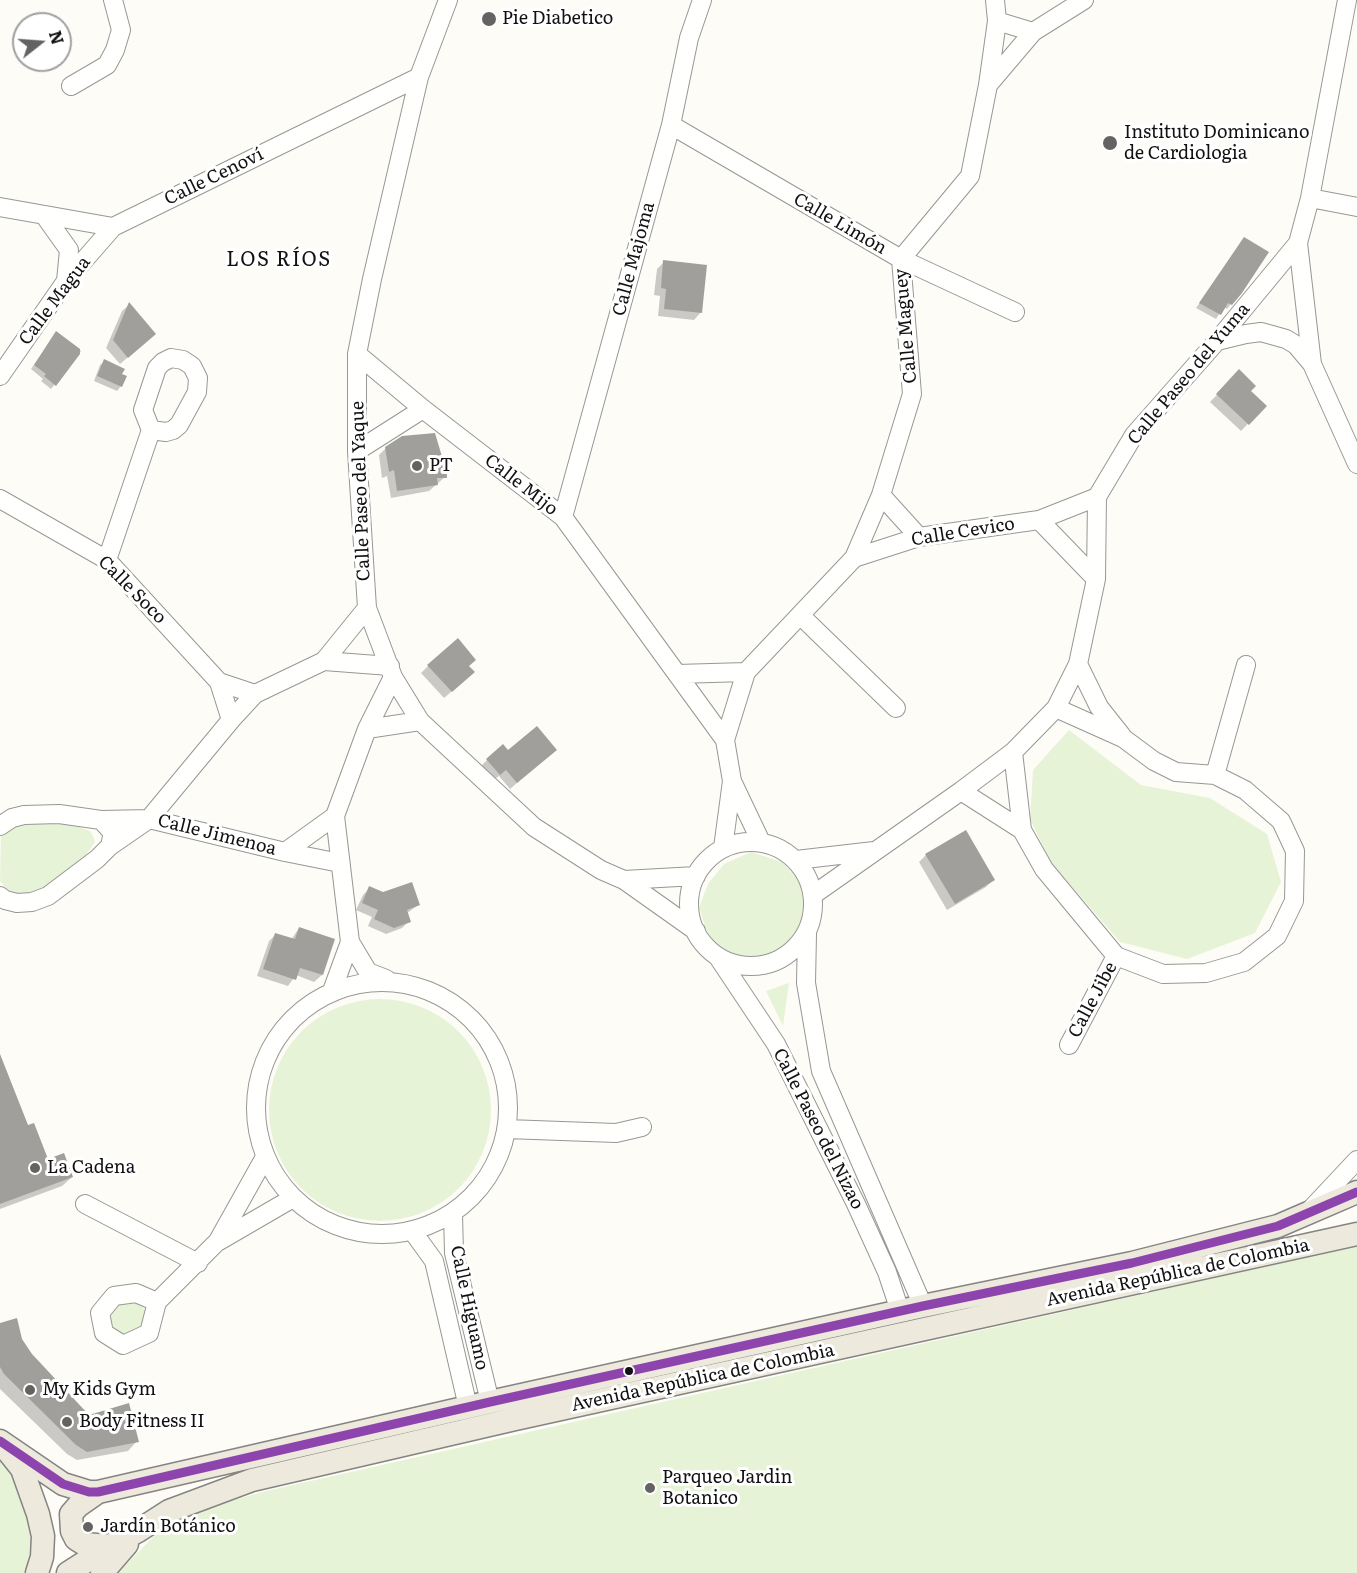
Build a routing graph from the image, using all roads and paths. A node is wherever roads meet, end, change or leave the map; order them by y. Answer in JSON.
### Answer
{"nodes":[{"id":1,"x":113,"y":0,"type":"edge"},
{"id":2,"x":448,"y":0,"type":"edge"},
{"id":3,"x":702,"y":0,"type":"edge"},
{"id":4,"x":995,"y":0,"type":"edge"},
{"id":5,"x":1084,"y":0,"type":"edge"},
{"id":6,"x":1347,"y":0,"type":"edge"},
{"id":7,"x":997,"y":21,"type":"junction"},
{"id":8,"x":1033,"y":32,"type":"junction"},
{"id":9,"x":419,"y":77,"type":"junction"},
{"id":10,"x":988,"y":85,"type":"junction"},
{"id":11,"x":71,"y":86,"type":"dead end"},
{"id":12,"x":671,"y":125,"type":"junction"},
{"id":13,"x":1310,"y":198,"type":"junction"},
{"id":14,"x":0,"y":207,"type":"edge"},
{"id":15,"x":1357,"y":207,"type":"edge"},
{"id":16,"x":44,"y":215,"type":"junction"},
{"id":17,"x":112,"y":227,"type":"junction"},
{"id":18,"x":1298,"y":243,"type":"junction"},
{"id":19,"x":901,"y":260,"type":"junction"},
{"id":20,"x":66,"y":281,"type":"junction"},
{"id":21,"x":1015,"y":312,"type":"dead end"},
{"id":22,"x":1217,"y":341,"type":"junction"},
{"id":23,"x":357,"y":354,"type":"junction"},
{"id":24,"x":1312,"y":364,"type":"junction"},
{"id":25,"x":0,"y":376,"type":"edge"},
{"id":26,"x":423,"y":410,"type":"junction"},
{"id":27,"x":151,"y":430,"type":"dead end"},
{"id":28,"x":357,"y":451,"type":"junction"},
{"id":29,"x":1357,"y":464,"type":"edge"},
{"id":30,"x":881,"y":495,"type":"junction"},
{"id":31,"x":1097,"y":497,"type":"junction"},
{"id":32,"x":0,"y":499,"type":"edge"},
{"id":33,"x":563,"y":517,"type":"junction"},
{"id":34,"x":1039,"y":520,"type":"junction"},
{"id":35,"x":919,"y":537,"type":"junction"},
{"id":36,"x":854,"y":558,"type":"junction"},
{"id":37,"x":107,"y":560,"type":"junction"},
{"id":38,"x":1096,"y":579,"type":"junction"},
{"id":39,"x":367,"y":608,"type":"junction"},
{"id":40,"x":800,"y":615,"type":"junction"},
{"id":41,"x":324,"y":661,"type":"junction"},
{"id":42,"x":1078,"y":664,"type":"junction"},
{"id":43,"x":1246,"y":665,"type":"dead end"},
{"id":44,"x":391,"y":672,"type":"junction"},
{"id":45,"x":746,"y":672,"type":"junction"},
{"id":46,"x":677,"y":674,"type":"junction"},
{"id":47,"x":219,"y":682,"type":"junction"},
{"id":48,"x":255,"y":694,"type":"junction"},
{"id":49,"x":896,"y":708,"type":"dead end"},
{"id":50,"x":1056,"y":708,"type":"junction"},
{"id":51,"x":231,"y":720,"type":"junction"},
{"id":52,"x":420,"y":721,"type":"junction"},
{"id":53,"x":368,"y":729,"type":"junction"},
{"id":54,"x":1123,"y":738,"type":"junction"},
{"id":55,"x":725,"y":740,"type":"junction"},
{"id":56,"x":1013,"y":752,"type":"junction"},
{"id":57,"x":1215,"y":775,"type":"junction"},
{"id":58,"x":732,"y":781,"type":"junction"},
{"id":59,"x":961,"y":791,"type":"junction"},
{"id":60,"x":335,"y":816,"type":"junction"},
{"id":61,"x":149,"y":819,"type":"junction"},
{"id":62,"x":101,"y":820,"type":"junction"},
{"id":63,"x":0,"y":826,"type":"edge"},
{"id":64,"x":1022,"y":830,"type":"junction"},
{"id":65,"x":761,"y":842,"type":"junction"},
{"id":66,"x":110,"y":846,"type":"junction"},
{"id":67,"x":723,"y":848,"type":"junction"},
{"id":68,"x":875,"y":851,"type":"junction"},
{"id":69,"x":285,"y":852,"type":"junction"},
{"id":70,"x":796,"y":860,"type":"junction"},
{"id":71,"x":340,"y":863,"type":"junction"},
{"id":72,"x":696,"y":876,"type":"junction"},
{"id":73,"x":624,"y":880,"type":"junction"},
{"id":74,"x":813,"y":895,"type":"junction"},
{"id":75,"x":0,"y":896,"type":"edge"},
{"id":76,"x":696,"y":931,"type":"junction"},
{"id":77,"x":807,"y":934,"type":"junction"},
{"id":78,"x":350,"y":942,"type":"junction"},
{"id":79,"x":1116,"y":956,"type":"junction"},
{"id":80,"x":718,"y":957,"type":"junction"},
{"id":81,"x":394,"y":982,"type":"junction"},
{"id":82,"x":332,"y":992,"type":"junction"},
{"id":83,"x":1069,"y":1045,"type":"dead end"},
{"id":84,"x":642,"y":1127,"type":"dead end"},
{"id":85,"x":507,"y":1129,"type":"junction"},
{"id":86,"x":266,"y":1157,"type":"junction"},
{"id":87,"x":1357,"y":1160,"type":"edge"},
{"id":88,"x":1357,"y":1192,"type":"edge"},
{"id":89,"x":293,"y":1198,"type":"junction"},
{"id":90,"x":86,"y":1204,"type":"dead end"},
{"id":91,"x":453,"y":1214,"type":"junction"},
{"id":92,"x":1307,"y":1214,"type":"junction"},
{"id":93,"x":413,"y":1232,"type":"junction"},
{"id":94,"x":1357,"y":1234,"type":"edge"},
{"id":95,"x":218,"y":1242,"type":"junction"},
{"id":96,"x":198,"y":1263,"type":"junction"},
{"id":97,"x":157,"y":1302,"type":"dead end"},
{"id":98,"x":923,"y":1306,"type":"junction"},
{"id":99,"x":900,"y":1311,"type":"junction"},
{"id":100,"x":490,"y":1402,"type":"junction"},
{"id":101,"x":468,"y":1407,"type":"junction"},
{"id":102,"x":0,"y":1442,"type":"edge"},
{"id":103,"x":98,"y":1492,"type":"junction"},
{"id":104,"x":138,"y":1531,"type":"junction"},
{"id":105,"x":110,"y":1546,"type":"junction"},
{"id":106,"x":37,"y":1573,"type":"edge"},
{"id":107,"x":68,"y":1573,"type":"edge"},
{"id":108,"x":102,"y":1573,"type":"edge"}],
"edges":[{"from":1,"to":11,"type":"street"},
{"from":2,"to":9,"type":"street","name":"Calle Paseo del Yaque"},
{"from":3,"to":12,"type":"street","name":"Calle Majoma"},
{"from":4,"to":7,"type":"street","name":"Calle Maguey"},
{"from":5,"to":8,"type":"street"},
{"from":6,"to":13,"type":"street"},
{"from":7,"to":8,"type":"street"},
{"from":7,"to":10,"type":"street","name":"Calle Maguey"},
{"from":8,"to":10,"type":"street"},
{"from":9,"to":17,"type":"street","name":"Calle Cenoví"},
{"from":9,"to":23,"type":"street","name":"Calle Paseo del Yaque"},
{"from":10,"to":19,"type":"street","name":"Calle Maguey"},
{"from":12,"to":19,"type":"street","name":"Calle Limón"},
{"from":12,"to":33,"type":"street","name":"Calle Majoma"},
{"from":13,"to":15,"type":"street"},
{"from":13,"to":18,"type":"street"},
{"from":14,"to":16,"type":"street"},
{"from":16,"to":17,"type":"street"},
{"from":16,"to":20,"type":"street"},
{"from":17,"to":20,"type":"street","name":"Calle Magua"},
{"from":18,"to":22,"type":"street","name":"Calle Paseo del Yuma"},
{"from":18,"to":24,"type":"street"},
{"from":19,"to":21,"type":"street","name":"Calle Limón"},
{"from":19,"to":30,"type":"street","name":"Calle Maguey"},
{"from":20,"to":25,"type":"street","name":"Calle Magua"},
{"from":22,"to":24,"type":"street"},
{"from":22,"to":31,"type":"street","name":"Calle Paseo del Yuma"},
{"from":23,"to":26,"type":"street","name":"Calle Mijo"},
{"from":23,"to":28,"type":"street","name":"Calle Paseo del Yaque"},
{"from":24,"to":29,"type":"street"},
{"from":26,"to":28,"type":"street"},
{"from":26,"to":33,"type":"street","name":"Calle Mijo"},
{"from":27,"to":37,"type":"street"},
{"from":28,"to":39,"type":"street","name":"Calle Paseo del Yaque"},
{"from":30,"to":35,"type":"street"},
{"from":30,"to":36,"type":"street","name":"Calle Maguey"},
{"from":31,"to":34,"type":"street","name":"Calle Cevico"},
{"from":31,"to":38,"type":"street"},
{"from":32,"to":37,"type":"street","name":"Calle Soco"},
{"from":33,"to":46,"type":"street","name":"Calle Mijo"},
{"from":34,"to":35,"type":"street","name":"Calle Cevico"},
{"from":34,"to":38,"type":"street","name":"Calle Cevico"},
{"from":35,"to":36,"type":"street","name":"Calle Cevico"},
{"from":36,"to":40,"type":"street","name":"Calle Maguey"},
{"from":37,"to":47,"type":"street","name":"Calle Soco"},
{"from":38,"to":42,"type":"street"},
{"from":39,"to":41,"type":"street"},
{"from":39,"to":44,"type":"street","name":"Calle Paseo del Yaque"},
{"from":40,"to":45,"type":"street","name":"Calle Maguey"},
{"from":40,"to":49,"type":"street"},
{"from":41,"to":44,"type":"street"},
{"from":41,"to":48,"type":"street"},
{"from":42,"to":50,"type":"street"},
{"from":42,"to":54,"type":"street"},
{"from":43,"to":57,"type":"street"},
{"from":44,"to":52,"type":"street","name":"Calle Paseo del Yaque"},
{"from":44,"to":53,"type":"street"},
{"from":45,"to":46,"type":"street"},
{"from":45,"to":55,"type":"street","name":"Calle Maguey"},
{"from":46,"to":55,"type":"street","name":"Calle Maguey"},
{"from":47,"to":48,"type":"street","name":"Calle Soco"},
{"from":47,"to":51,"type":"street","name":"Calle Soco"},
{"from":48,"to":51,"type":"street"},
{"from":50,"to":54,"type":"street"},
{"from":50,"to":56,"type":"street"},
{"from":51,"to":61,"type":"street"},
{"from":52,"to":53,"type":"street"},
{"from":52,"to":73,"type":"street","name":"Calle Paseo del Yaque"},
{"from":53,"to":60,"type":"street"},
{"from":54,"to":57,"type":"street"},
{"from":55,"to":58,"type":"street","name":"Calle Maguey"},
{"from":56,"to":59,"type":"street"},
{"from":56,"to":64,"type":"street"},
{"from":57,"to":79,"type":"street"},
{"from":58,"to":65,"type":"street","name":"Calle Maguey"},
{"from":58,"to":67,"type":"street","name":"Calle Maguey"},
{"from":59,"to":64,"type":"street"},
{"from":59,"to":68,"type":"street"},
{"from":60,"to":69,"type":"street","name":"Calle Jimenoa"},
{"from":60,"to":71,"type":"street"},
{"from":61,"to":62,"type":"street","name":"Calle Jimenoa"},
{"from":61,"to":66,"type":"street","name":"Calle Jimenoa"},
{"from":61,"to":69,"type":"street","name":"Calle Jimenoa"},
{"from":62,"to":63,"type":"street","name":"Calle Jimenoa"},
{"from":62,"to":66,"type":"street"},
{"from":64,"to":79,"type":"street"},
{"from":65,"to":67,"type":"street"},
{"from":65,"to":70,"type":"street"},
{"from":66,"to":75,"type":"street","name":"Calle Jimenoa"},
{"from":67,"to":72,"type":"street"},
{"from":68,"to":70,"type":"street"},
{"from":68,"to":74,"type":"street"},
{"from":69,"to":71,"type":"street","name":"Calle Jimenoa"},
{"from":70,"to":74,"type":"street"},
{"from":71,"to":78,"type":"street"},
{"from":72,"to":73,"type":"street","name":"Calle Paseo del Yaque"},
{"from":72,"to":76,"type":"street"},
{"from":73,"to":76,"type":"street","name":"Calle Paseo del Yaque"},
{"from":74,"to":77,"type":"street"},
{"from":76,"to":80,"type":"street"},
{"from":77,"to":80,"type":"street"},
{"from":77,"to":98,"type":"street","name":"Calle Paseo del Nizao"},
{"from":78,"to":81,"type":"street"},
{"from":78,"to":82,"type":"street"},
{"from":79,"to":83,"type":"street","name":"Calle Jibe"},
{"from":80,"to":99,"type":"street","name":"Calle Paseo del Nizao"},
{"from":81,"to":82,"type":"street"},
{"from":81,"to":85,"type":"street"},
{"from":82,"to":86,"type":"street"},
{"from":84,"to":85,"type":"street"},
{"from":85,"to":91,"type":"street"},
{"from":86,"to":89,"type":"street"},
{"from":86,"to":95,"type":"street"},
{"from":87,"to":92,"type":"street"},
{"from":88,"to":92,"type":"main road","name":"Avenida República de Colombia"},
{"from":89,"to":93,"type":"street"},
{"from":89,"to":95,"type":"street"},
{"from":90,"to":96,"type":"street"},
{"from":91,"to":93,"type":"street"},
{"from":91,"to":100,"type":"street","name":"Calle Higuamo"},
{"from":92,"to":98,"type":"main road","name":"Avenida República de Colombia"},
{"from":93,"to":101,"type":"street","name":"Calle Higuamo"},
{"from":94,"to":104,"type":"main road","name":"Avenida República de Colombia"},
{"from":95,"to":96,"type":"street"},
{"from":96,"to":97,"type":"street"},
{"from":98,"to":99,"type":"main road","name":"Avenida República de Colombia"},
{"from":99,"to":100,"type":"main road","name":"Avenida República de Colombia"},
{"from":100,"to":101,"type":"main road","name":"Avenida República de Colombia"},
{"from":101,"to":103,"type":"main road","name":"Avenida República de Colombia"},
{"from":102,"to":103,"type":"main road","name":"Avenida República de Colombia"},
{"from":102,"to":106,"type":"main road"},
{"from":103,"to":105,"type":"main road"},
{"from":104,"to":105,"type":"main road","name":"Avenida República de Colombia"},
{"from":104,"to":108,"type":"main road"},
{"from":105,"to":107,"type":"main road","name":"Avenida República de Colombia"}]}
